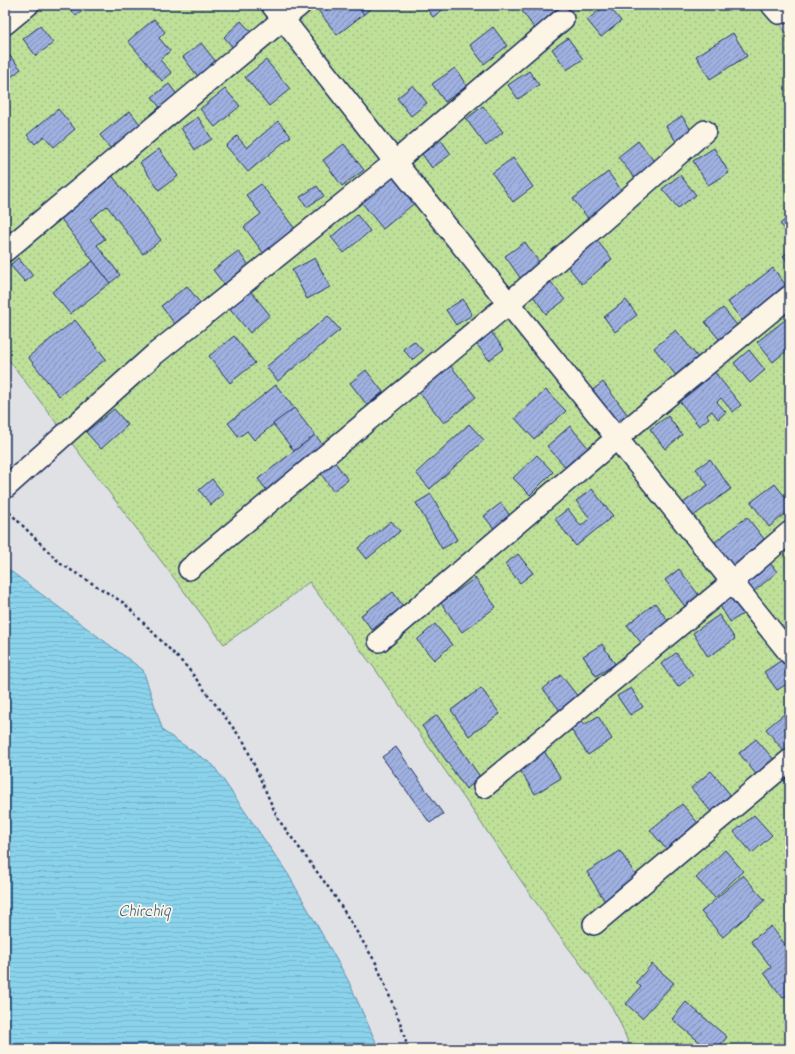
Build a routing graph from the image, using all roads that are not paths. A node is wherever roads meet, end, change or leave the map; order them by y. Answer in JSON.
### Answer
{"nodes":[{"id":1,"x":28,"y":5,"type":"edge"},
{"id":2,"x":300,"y":5,"type":"edge"},
{"id":3,"x":772,"y":5,"type":"edge"},
{"id":4,"x":790,"y":10,"type":"edge"},
{"id":5,"x":278,"y":12,"type":"edge"},
{"id":6,"x":563,"y":19,"type":"dead end"},
{"id":7,"x":5,"y":24,"type":"edge"},
{"id":8,"x":705,"y":131,"type":"dead end"},
{"id":9,"x":395,"y":162,"type":"junction"},
{"id":10,"x":5,"y":251,"type":"edge"},
{"id":11,"x":790,"y":296,"type":"edge"},
{"id":12,"x":509,"y":303,"type":"junction"},
{"id":13,"x":617,"y":438,"type":"junction"},
{"id":14,"x":5,"y":488,"type":"edge"},
{"id":15,"x":790,"y":532,"type":"edge"},
{"id":16,"x":189,"y":569,"type":"dead end"},
{"id":17,"x":732,"y":582,"type":"junction"},
{"id":18,"x":379,"y":641,"type":"dead end"},
{"id":19,"x":790,"y":654,"type":"edge"},
{"id":20,"x":790,"y":760,"type":"edge"},
{"id":21,"x":484,"y":787,"type":"dead end"},
{"id":22,"x":594,"y":924,"type":"dead end"}],
"edges":[{"from":1,"to":7,"type":"street"},
{"from":2,"to":5,"type":"street"},
{"from":3,"to":4,"type":"street"},
{"from":5,"to":9,"type":"street"},
{"from":5,"to":10,"type":"street"},
{"from":6,"to":9,"type":"street"},
{"from":8,"to":12,"type":"street"},
{"from":9,"to":12,"type":"street"},
{"from":9,"to":14,"type":"street"},
{"from":11,"to":13,"type":"street"},
{"from":12,"to":13,"type":"street"},
{"from":12,"to":16,"type":"street"},
{"from":13,"to":17,"type":"street"},
{"from":13,"to":18,"type":"street"},
{"from":15,"to":17,"type":"street"},
{"from":17,"to":19,"type":"street"},
{"from":17,"to":21,"type":"street"},
{"from":20,"to":22,"type":"street"}]}
